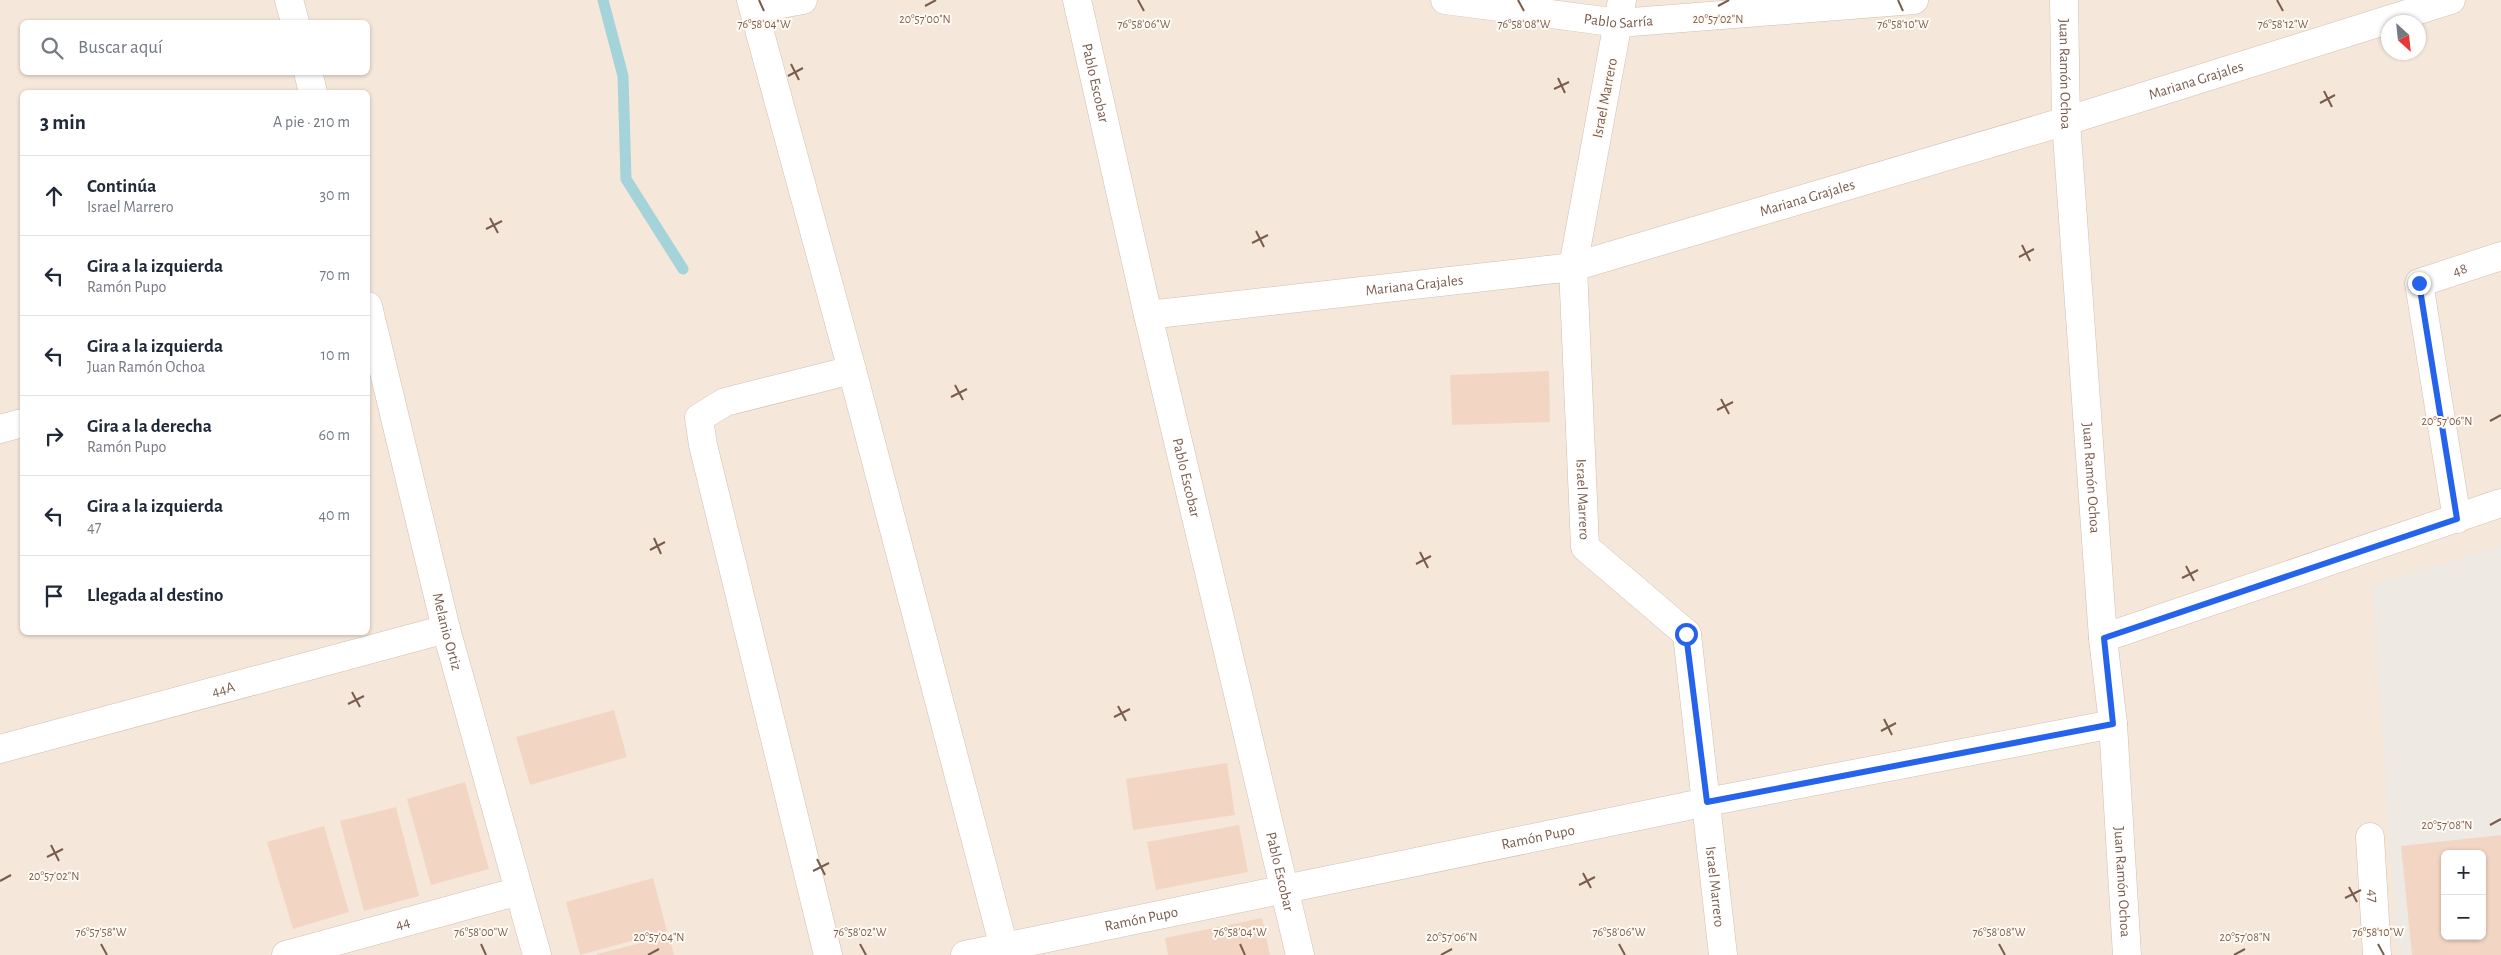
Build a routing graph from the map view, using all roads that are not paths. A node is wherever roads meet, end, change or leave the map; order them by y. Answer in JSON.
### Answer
{"nodes":[{"id":1,"x":289,"y":0,"type":"edge"},
{"id":2,"x":804,"y":0,"type":"edge"},
{"id":3,"x":1077,"y":0,"type":"edge"},
{"id":4,"x":1444,"y":0,"type":"edge"},
{"id":5,"x":1914,"y":0,"type":"edge"},
{"id":6,"x":2064,"y":0,"type":"edge"},
{"id":7,"x":2450,"y":0,"type":"edge"},
{"id":8,"x":752,"y":5,"type":"edge"},
{"id":9,"x":1621,"y":12,"type":"edge"},
{"id":10,"x":294,"y":20,"type":"edge"},
{"id":11,"x":309,"y":75,"type":"edge"},
{"id":12,"x":312,"y":90,"type":"edge"},
{"id":13,"x":2066,"y":120,"type":"junction"},
{"id":14,"x":2501,"y":256,"type":"edge"},
{"id":15,"x":1573,"y":267,"type":"junction"},
{"id":16,"x":1148,"y":315,"type":"junction"},
{"id":17,"x":370,"y":325,"type":"edge"},
{"id":18,"x":852,"y":370,"type":"junction"},
{"id":19,"x":20,"y":424,"type":"edge"},
{"id":20,"x":0,"y":429,"type":"edge"},
{"id":21,"x":2501,"y":503,"type":"edge"},
{"id":22,"x":2457,"y":519,"type":"junction"},
{"id":23,"x":446,"y":629,"type":"junction"},
{"id":24,"x":2104,"y":638,"type":"junction"},
{"id":25,"x":2113,"y":724,"type":"junction"},
{"id":26,"x":0,"y":749,"type":"edge"},
{"id":27,"x":1707,"y":802,"type":"junction"},
{"id":28,"x":2370,"y":837,"type":"dead end"},
{"id":29,"x":1285,"y":890,"type":"junction"},
{"id":30,"x":519,"y":891,"type":"junction"},
{"id":31,"x":1004,"y":951,"type":"edge"},
{"id":32,"x":286,"y":955,"type":"edge"},
{"id":33,"x":537,"y":955,"type":"edge"},
{"id":34,"x":828,"y":955,"type":"edge"},
{"id":35,"x":965,"y":955,"type":"edge"},
{"id":36,"x":1300,"y":955,"type":"edge"},
{"id":37,"x":1723,"y":955,"type":"edge"},
{"id":38,"x":2127,"y":955,"type":"edge"},
{"id":39,"x":2377,"y":955,"type":"edge"}],
"edges":[{"from":1,"to":10,"type":"street"},
{"from":2,"to":8,"type":"street"},
{"from":3,"to":16,"type":"street","name":"Pablo Escobar"},
{"from":4,"to":9,"type":"street","name":"Pablo Sarría"},
{"from":5,"to":9,"type":"street","name":"Pablo Sarría"},
{"from":6,"to":13,"type":"street","name":"Juan Ramón Ochoa"},
{"from":7,"to":13,"type":"street","name":"Mariana Grajales"},
{"from":8,"to":18,"type":"street"},
{"from":9,"to":15,"type":"street","name":"Israel Marrero"},
{"from":11,"to":12,"type":"street"},
{"from":13,"to":15,"type":"street","name":"Mariana Grajales"},
{"from":13,"to":24,"type":"street","name":"Juan Ramón Ochoa"},
{"from":14,"to":22,"type":"street","name":"48"},
{"from":15,"to":16,"type":"street","name":"Mariana Grajales"},
{"from":15,"to":27,"type":"street","name":"Israel Marrero"},
{"from":16,"to":29,"type":"street","name":"Pablo Escobar"},
{"from":17,"to":23,"type":"street","name":"Melanio Ortiz"},
{"from":18,"to":31,"type":"street"},
{"from":18,"to":34,"type":"street"},
{"from":19,"to":20,"type":"street"},
{"from":21,"to":22,"type":"street"},
{"from":22,"to":24,"type":"street"},
{"from":23,"to":26,"type":"street","name":"44A"},
{"from":23,"to":30,"type":"street","name":"Melanio Ortiz"},
{"from":24,"to":25,"type":"street","name":"Juan Ramón Ochoa"},
{"from":25,"to":27,"type":"street","name":"Ramón Pupo"},
{"from":25,"to":38,"type":"street","name":"Juan Ramón Ochoa"},
{"from":27,"to":29,"type":"street","name":"Ramón Pupo"},
{"from":27,"to":37,"type":"street","name":"Israel Marrero"},
{"from":28,"to":39,"type":"street","name":"47"},
{"from":29,"to":31,"type":"street","name":"Ramón Pupo"},
{"from":29,"to":36,"type":"street","name":"Pablo Escobar"},
{"from":30,"to":32,"type":"street","name":"44"},
{"from":30,"to":33,"type":"street","name":"Melanio Ortiz"},
{"from":31,"to":35,"type":"street","name":"Ramón Pupo"}]}
